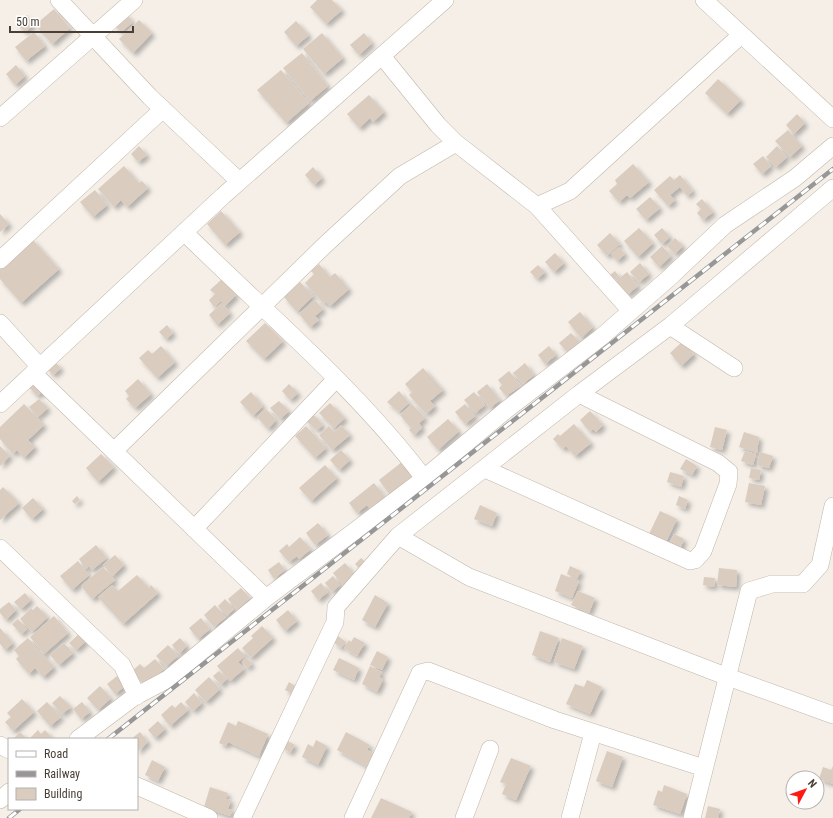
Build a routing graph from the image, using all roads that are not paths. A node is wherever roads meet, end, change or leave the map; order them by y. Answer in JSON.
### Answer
{"nodes":[{"id":1,"x":59,"y":0,"type":"edge"},
{"id":2,"x":134,"y":0,"type":"edge"},
{"id":3,"x":445,"y":0,"type":"edge"},
{"id":4,"x":704,"y":0,"type":"edge"},
{"id":5,"x":741,"y":35,"type":"junction"},
{"id":6,"x":92,"y":36,"type":"junction"},
{"id":7,"x":382,"y":56,"type":"junction"},
{"id":8,"x":163,"y":109,"type":"junction"},
{"id":9,"x":0,"y":118,"type":"edge"},
{"id":10,"x":833,"y":119,"type":"edge"},
{"id":11,"x":456,"y":143,"type":"junction"},
{"id":12,"x":833,"y":146,"type":"edge"},
{"id":13,"x":239,"y":181,"type":"junction"},
{"id":14,"x":833,"y":188,"type":"edge"},
{"id":15,"x":537,"y":206,"type":"junction"},
{"id":16,"x":184,"y":232,"type":"junction"},
{"id":17,"x":0,"y":260,"type":"edge"},
{"id":18,"x":261,"y":307,"type":"junction"},
{"id":19,"x":631,"y":312,"type":"junction"},
{"id":20,"x":0,"y":323,"type":"edge"},
{"id":21,"x":670,"y":326,"type":"junction"},
{"id":22,"x":734,"y":368,"type":"dead end"},
{"id":23,"x":36,"y":370,"type":"junction"},
{"id":24,"x":336,"y":379,"type":"junction"},
{"id":25,"x":579,"y":394,"type":"junction"},
{"id":26,"x":0,"y":404,"type":"edge"},
{"id":27,"x":114,"y":451,"type":"junction"},
{"id":28,"x":485,"y":469,"type":"junction"},
{"id":29,"x":424,"y":478,"type":"junction"},
{"id":30,"x":833,"y":506,"type":"edge"},
{"id":31,"x":194,"y":529,"type":"junction"},
{"id":32,"x":398,"y":536,"type":"junction"},
{"id":33,"x":0,"y":548,"type":"edge"},
{"id":34,"x":266,"y":598,"type":"junction"},
{"id":35,"x":728,"y":677,"type":"junction"},
{"id":36,"x":137,"y":696,"type":"junction"},
{"id":37,"x":833,"y":715,"type":"edge"},
{"id":38,"x":593,"y":733,"type":"junction"},
{"id":39,"x":79,"y":738,"type":"edge"},
{"id":40,"x":490,"y":749,"type":"dead end"},
{"id":41,"x":704,"y":768,"type":"junction"},
{"id":42,"x":138,"y":786,"type":"edge"},
{"id":43,"x":8,"y":793,"type":"edge"},
{"id":44,"x":0,"y":800,"type":"edge"},
{"id":45,"x":209,"y":818,"type":"edge"},
{"id":46,"x":242,"y":818,"type":"edge"},
{"id":47,"x":353,"y":818,"type":"edge"},
{"id":48,"x":464,"y":818,"type":"edge"},
{"id":49,"x":570,"y":818,"type":"edge"},
{"id":50,"x":692,"y":818,"type":"edge"}],
"edges":[{"from":1,"to":6,"type":"street"},
{"from":2,"to":6,"type":"street"},
{"from":3,"to":7,"type":"street"},
{"from":4,"to":5,"type":"street"},
{"from":5,"to":10,"type":"street"},
{"from":5,"to":15,"type":"street"},
{"from":6,"to":8,"type":"street"},
{"from":6,"to":9,"type":"street"},
{"from":7,"to":11,"type":"street"},
{"from":7,"to":13,"type":"street"},
{"from":8,"to":13,"type":"street"},
{"from":8,"to":17,"type":"street"},
{"from":11,"to":15,"type":"street"},
{"from":11,"to":18,"type":"street"},
{"from":12,"to":19,"type":"street"},
{"from":13,"to":16,"type":"street"},
{"from":14,"to":21,"type":"street"},
{"from":15,"to":19,"type":"street"},
{"from":16,"to":18,"type":"street"},
{"from":16,"to":23,"type":"street"},
{"from":18,"to":24,"type":"street"},
{"from":18,"to":27,"type":"street"},
{"from":19,"to":29,"type":"street"},
{"from":20,"to":23,"type":"street"},
{"from":21,"to":22,"type":"street"},
{"from":21,"to":25,"type":"street"},
{"from":23,"to":26,"type":"street"},
{"from":23,"to":27,"type":"street"},
{"from":24,"to":29,"type":"street"},
{"from":24,"to":31,"type":"street"},
{"from":25,"to":28,"type":"street"},
{"from":25,"to":28,"type":"street"},
{"from":27,"to":31,"type":"street"},
{"from":28,"to":32,"type":"street"},
{"from":29,"to":34,"type":"street"},
{"from":30,"to":35,"type":"street"},
{"from":31,"to":34,"type":"street"},
{"from":32,"to":35,"type":"street"},
{"from":32,"to":46,"type":"street"},
{"from":33,"to":36,"type":"street"},
{"from":34,"to":36,"type":"street"},
{"from":35,"to":37,"type":"street"},
{"from":35,"to":41,"type":"street"},
{"from":36,"to":39,"type":"street"},
{"from":38,"to":41,"type":"street"},
{"from":38,"to":47,"type":"street"},
{"from":38,"to":49,"type":"street"},
{"from":40,"to":48,"type":"street"},
{"from":41,"to":50,"type":"street"},
{"from":42,"to":45,"type":"street"},
{"from":43,"to":44,"type":"street"}]}
